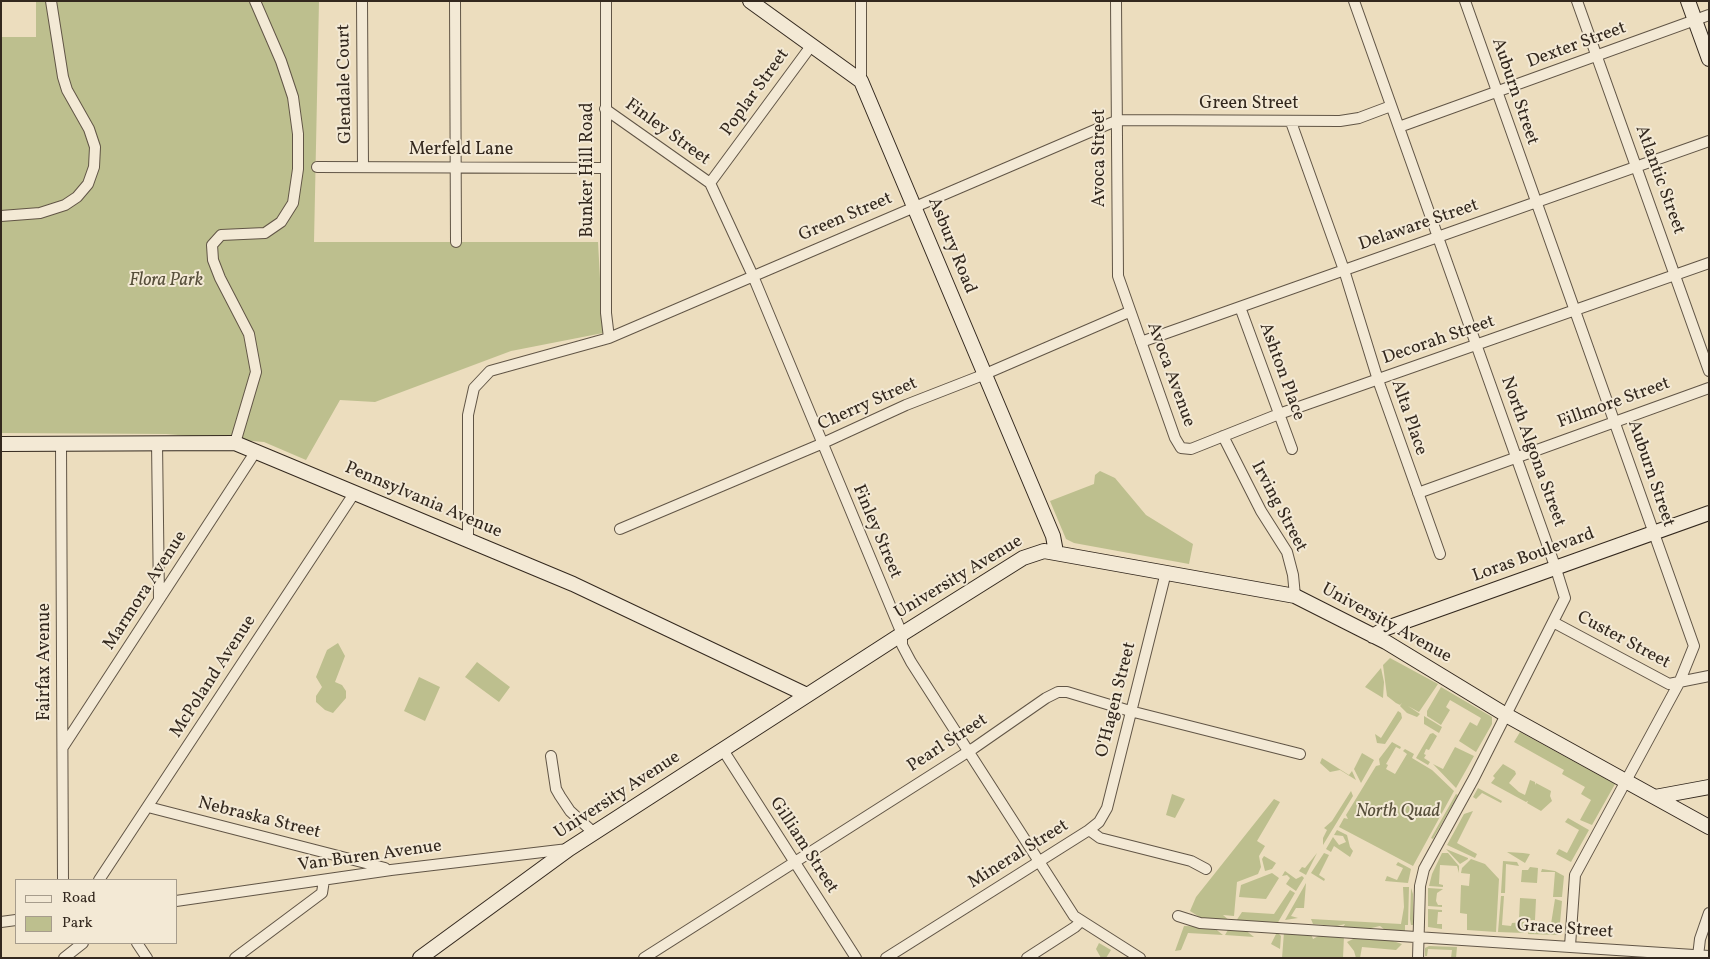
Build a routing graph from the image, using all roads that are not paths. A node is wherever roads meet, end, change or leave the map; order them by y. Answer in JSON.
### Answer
{"nodes":[{"id":1,"x":50,"y":1,"type":"edge"},
{"id":2,"x":255,"y":1,"type":"edge"},
{"id":3,"x":362,"y":1,"type":"edge"},
{"id":4,"x":455,"y":1,"type":"edge"},
{"id":5,"x":606,"y":1,"type":"edge"},
{"id":6,"x":750,"y":1,"type":"edge"},
{"id":7,"x":861,"y":1,"type":"edge"},
{"id":8,"x":1116,"y":1,"type":"edge"},
{"id":9,"x":1354,"y":1,"type":"edge"},
{"id":10,"x":1465,"y":1,"type":"edge"},
{"id":11,"x":1577,"y":1,"type":"edge"},
{"id":12,"x":1688,"y":1,"type":"edge"},
{"id":13,"x":1702,"y":18,"type":"edge"},
{"id":14,"x":811,"y":46,"type":"junction"},
{"id":15,"x":1597,"y":56,"type":"junction"},
{"id":16,"x":1709,"y":59,"type":"edge"},
{"id":17,"x":861,"y":81,"type":"junction"},
{"id":18,"x":1497,"y":92,"type":"junction"},
{"id":19,"x":1391,"y":106,"type":"junction"},
{"id":20,"x":605,"y":109,"type":"junction"},
{"id":21,"x":1118,"y":120,"type":"junction"},
{"id":22,"x":1291,"y":122,"type":"junction"},
{"id":23,"x":1399,"y":127,"type":"junction"},
{"id":24,"x":1709,"y":141,"type":"edge"},
{"id":25,"x":1637,"y":166,"type":"junction"},
{"id":26,"x":317,"y":167,"type":"dead end"},
{"id":27,"x":363,"y":167,"type":"junction"},
{"id":28,"x":456,"y":168,"type":"junction"},
{"id":29,"x":605,"y":168,"type":"junction"},
{"id":30,"x":710,"y":184,"type":"junction"},
{"id":31,"x":1536,"y":202,"type":"junction"},
{"id":32,"x":914,"y":206,"type":"junction"},
{"id":33,"x":1,"y":216,"type":"edge"},
{"id":34,"x":1437,"y":237,"type":"junction"},
{"id":35,"x":456,"y":242,"type":"dead end"},
{"id":36,"x":1709,"y":263,"type":"edge"},
{"id":37,"x":1344,"y":270,"type":"junction"},
{"id":38,"x":1675,"y":275,"type":"junction"},
{"id":39,"x":753,"y":276,"type":"junction"},
{"id":40,"x":1240,"y":307,"type":"junction"},
{"id":41,"x":1575,"y":310,"type":"junction"},
{"id":42,"x":1130,"y":312,"type":"junction"},
{"id":43,"x":609,"y":338,"type":"junction"},
{"id":44,"x":1141,"y":342,"type":"junction"},
{"id":45,"x":1477,"y":346,"type":"junction"},
{"id":46,"x":1709,"y":371,"type":"edge"},
{"id":47,"x":983,"y":375,"type":"junction"},
{"id":48,"x":1378,"y":380,"type":"junction"},
{"id":49,"x":1709,"y":388,"type":"edge"},
{"id":50,"x":1279,"y":414,"type":"junction"},
{"id":51,"x":1615,"y":421,"type":"junction"},
{"id":52,"x":1223,"y":436,"type":"junction"},
{"id":53,"x":157,"y":442,"type":"junction"},
{"id":54,"x":61,"y":443,"type":"junction"},
{"id":55,"x":235,"y":443,"type":"junction"},
{"id":56,"x":1,"y":444,"type":"edge"},
{"id":57,"x":821,"y":444,"type":"junction"},
{"id":58,"x":1181,"y":448,"type":"joint"},
{"id":59,"x":1292,"y":449,"type":"dead end"},
{"id":60,"x":256,"y":451,"type":"junction"},
{"id":61,"x":1516,"y":456,"type":"junction"},
{"id":62,"x":355,"y":492,"type":"junction"},
{"id":63,"x":1418,"y":493,"type":"junction"},
{"id":64,"x":1709,"y":513,"type":"edge"},
{"id":65,"x":620,"y":529,"type":"dead end"},
{"id":66,"x":1653,"y":534,"type":"junction"},
{"id":67,"x":468,"y":540,"type":"junction"},
{"id":68,"x":1056,"y":552,"type":"junction"},
{"id":69,"x":1440,"y":554,"type":"dead end"},
{"id":70,"x":1556,"y":569,"type":"junction"},
{"id":71,"x":1166,"y":572,"type":"junction"},
{"id":72,"x":1295,"y":596,"type":"junction"},
{"id":73,"x":159,"y":601,"type":"junction"},
{"id":74,"x":1553,"y":622,"type":"junction"},
{"id":75,"x":902,"y":634,"type":"junction"},
{"id":76,"x":1374,"y":636,"type":"junction"},
{"id":77,"x":1709,"y":676,"type":"edge"},
{"id":78,"x":1679,"y":683,"type":"junction"},
{"id":79,"x":807,"y":695,"type":"junction"},
{"id":80,"x":1130,"y":711,"type":"junction"},
{"id":81,"x":1506,"y":715,"type":"junction"},
{"id":82,"x":62,"y":748,"type":"junction"},
{"id":83,"x":722,"y":750,"type":"junction"},
{"id":84,"x":967,"y":752,"type":"junction"},
{"id":85,"x":1300,"y":754,"type":"dead end"},
{"id":86,"x":551,"y":756,"type":"dead end"},
{"id":87,"x":1626,"y":780,"type":"junction"},
{"id":88,"x":1709,"y":787,"type":"edge"},
{"id":89,"x":1655,"y":797,"type":"junction"},
{"id":90,"x":148,"y":807,"type":"junction"},
{"id":91,"x":1709,"y":827,"type":"edge"},
{"id":92,"x":1089,"y":830,"type":"junction"},
{"id":93,"x":594,"y":833,"type":"junction"},
{"id":94,"x":569,"y":849,"type":"junction"},
{"id":95,"x":1039,"y":860,"type":"junction"},
{"id":96,"x":794,"y":863,"type":"junction"},
{"id":97,"x":1206,"y":869,"type":"dead end"},
{"id":98,"x":391,"y":870,"type":"junction"},
{"id":99,"x":63,"y":879,"type":"edge"},
{"id":100,"x":100,"y":879,"type":"edge"},
{"id":101,"x":324,"y":880,"type":"junction"},
{"id":102,"x":178,"y":901,"type":"edge"},
{"id":103,"x":1709,"y":913,"type":"edge"},
{"id":104,"x":1178,"y":916,"type":"dead end"},
{"id":105,"x":15,"y":920,"type":"edge"},
{"id":106,"x":1081,"y":921,"type":"junction"},
{"id":107,"x":1,"y":922,"type":"edge"},
{"id":108,"x":1420,"y":936,"type":"junction"},
{"id":109,"x":82,"y":944,"type":"edge"},
{"id":110,"x":137,"y":944,"type":"edge"},
{"id":111,"x":1570,"y":946,"type":"junction"},
{"id":112,"x":1698,"y":956,"type":"junction"},
{"id":113,"x":1709,"y":956,"type":"edge"},
{"id":114,"x":64,"y":958,"type":"edge"},
{"id":115,"x":147,"y":958,"type":"edge"},
{"id":116,"x":235,"y":958,"type":"edge"},
{"id":117,"x":420,"y":958,"type":"edge"},
{"id":118,"x":644,"y":958,"type":"edge"},
{"id":119,"x":856,"y":958,"type":"edge"},
{"id":120,"x":886,"y":958,"type":"edge"},
{"id":121,"x":1027,"y":958,"type":"edge"},
{"id":122,"x":1140,"y":958,"type":"edge"},
{"id":123,"x":1418,"y":958,"type":"edge"}],
"edges":[{"from":1,"to":33,"type":"street"},
{"from":2,"to":55,"type":"street"},
{"from":3,"to":27,"type":"street","name":"Glendale Court"},
{"from":4,"to":28,"type":"street"},
{"from":5,"to":20,"type":"street","name":"Bunker Hill Road"},
{"from":6,"to":14,"type":"main road"},
{"from":7,"to":17,"type":"street"},
{"from":8,"to":21,"type":"street","name":"Avoca Street"},
{"from":9,"to":19,"type":"street","name":"North Algona Street"},
{"from":10,"to":18,"type":"street","name":"Auburn Street"},
{"from":11,"to":15,"type":"street","name":"Atlantic Street"},
{"from":12,"to":13,"type":"main road"},
{"from":13,"to":15,"type":"street","name":"Dexter Street"},
{"from":13,"to":16,"type":"main road"},
{"from":14,"to":17,"type":"main road"},
{"from":14,"to":30,"type":"street","name":"Poplar Street"},
{"from":15,"to":18,"type":"street","name":"Dexter Street"},
{"from":15,"to":25,"type":"street","name":"Atlantic Street"},
{"from":17,"to":32,"type":"main road","name":"Asbury Road"},
{"from":18,"to":23,"type":"street","name":"Dexter Street"},
{"from":18,"to":31,"type":"street","name":"Auburn Street"},
{"from":19,"to":22,"type":"street","name":"Green Street"},
{"from":19,"to":23,"type":"street","name":"North Algona Street"},
{"from":20,"to":29,"type":"street","name":"Bunker Hill Road"},
{"from":20,"to":30,"type":"street","name":"Finley Street"},
{"from":21,"to":22,"type":"street","name":"Green Street"},
{"from":21,"to":32,"type":"street","name":"Green Street"},
{"from":21,"to":42,"type":"street","name":"Avoca Street"},
{"from":22,"to":37,"type":"street","name":"Alta Place"},
{"from":23,"to":34,"type":"street","name":"North Algona Street"},
{"from":24,"to":25,"type":"street","name":"Delaware Street"},
{"from":25,"to":31,"type":"street","name":"Delaware Street"},
{"from":25,"to":38,"type":"street","name":"Atlantic Street"},
{"from":26,"to":27,"type":"street","name":"Merfeld Lane"},
{"from":27,"to":28,"type":"street","name":"Merfeld Lane"},
{"from":28,"to":29,"type":"street","name":"Merfeld Lane"},
{"from":28,"to":35,"type":"street"},
{"from":29,"to":43,"type":"street","name":"Bunker Hill Road"},
{"from":30,"to":39,"type":"street","name":"Finley Street"},
{"from":31,"to":34,"type":"street","name":"Delaware Street"},
{"from":31,"to":41,"type":"street","name":"Auburn Street"},
{"from":32,"to":39,"type":"street","name":"Green Street"},
{"from":32,"to":47,"type":"main road","name":"Asbury Road"},
{"from":34,"to":37,"type":"street","name":"Delaware Street"},
{"from":34,"to":45,"type":"street","name":"North Algona Street"},
{"from":36,"to":38,"type":"street","name":"Decorah Street"},
{"from":37,"to":40,"type":"street","name":"Delaware Street"},
{"from":37,"to":48,"type":"street","name":"Alta Place"},
{"from":38,"to":41,"type":"street","name":"Decorah Street"},
{"from":38,"to":46,"type":"street","name":"Atlantic Street"},
{"from":39,"to":43,"type":"street","name":"Green Street"},
{"from":39,"to":57,"type":"street","name":"Finley Street"},
{"from":40,"to":44,"type":"street","name":"Delaware Street"},
{"from":40,"to":50,"type":"street","name":"Ashton Place"},
{"from":41,"to":45,"type":"street","name":"Decorah Street"},
{"from":41,"to":51,"type":"street","name":"Auburn Street"},
{"from":42,"to":44,"type":"street","name":"Avoca Avenue"},
{"from":42,"to":47,"type":"street","name":"Cherry Street"},
{"from":43,"to":67,"type":"street","name":"Green Street"},
{"from":44,"to":58,"type":"street","name":"Avoca Avenue"},
{"from":45,"to":48,"type":"street","name":"Decorah Street"},
{"from":45,"to":61,"type":"street","name":"North Algona Street"},
{"from":47,"to":57,"type":"street","name":"Cherry Street"},
{"from":47,"to":68,"type":"main road","name":"Asbury Road"},
{"from":48,"to":50,"type":"street","name":"Decorah Street"},
{"from":48,"to":63,"type":"street","name":"Alta Place"},
{"from":49,"to":51,"type":"street","name":"Fillmore Street"},
{"from":50,"to":52,"type":"street","name":"Decorah Street"},
{"from":50,"to":59,"type":"street","name":"Ashton Place"},
{"from":51,"to":61,"type":"street","name":"Fillmore Street"},
{"from":51,"to":66,"type":"street","name":"Auburn Street"},
{"from":52,"to":58,"type":"street","name":"Decorah Street"},
{"from":52,"to":72,"type":"street","name":"Irving Street"},
{"from":53,"to":54,"type":"main road","name":"Pennsylvania Avenue"},
{"from":53,"to":55,"type":"main road","name":"Pennsylvania Avenue"},
{"from":53,"to":73,"type":"street"},
{"from":54,"to":56,"type":"main road","name":"Pennsylvania Avenue"},
{"from":54,"to":82,"type":"street","name":"Fairfax Avenue"},
{"from":55,"to":60,"type":"main road","name":"Pennsylvania Avenue"},
{"from":57,"to":65,"type":"street","name":"Cherry Street"},
{"from":57,"to":75,"type":"street","name":"Finley Street"},
{"from":60,"to":62,"type":"main road","name":"Pennsylvania Avenue"},
{"from":60,"to":73,"type":"street","name":"Marmora Avenue"},
{"from":61,"to":63,"type":"street","name":"Fillmore Street"},
{"from":61,"to":70,"type":"street","name":"North Algona Street"},
{"from":62,"to":67,"type":"main road","name":"Pennsylvania Avenue"},
{"from":62,"to":90,"type":"street","name":"McPoland Avenue"},
{"from":63,"to":69,"type":"street","name":"Alta Place"},
{"from":64,"to":66,"type":"main road","name":"Loras Boulevard"},
{"from":66,"to":70,"type":"main road","name":"Loras Boulevard"},
{"from":66,"to":78,"type":"street","name":"Auburn Street"},
{"from":67,"to":79,"type":"main road","name":"Pennsylvania Avenue"},
{"from":68,"to":71,"type":"main road","name":"University Avenue"},
{"from":68,"to":75,"type":"main road","name":"University Avenue"},
{"from":70,"to":74,"type":"street","name":"North Algona Street"},
{"from":70,"to":76,"type":"main road","name":"Loras Boulevard"},
{"from":71,"to":72,"type":"main road","name":"University Avenue"},
{"from":71,"to":80,"type":"street","name":"O'Hagen Street"},
{"from":72,"to":76,"type":"main road","name":"University Avenue"},
{"from":73,"to":82,"type":"street","name":"Marmora Avenue"},
{"from":74,"to":78,"type":"street","name":"Custer Street"},
{"from":74,"to":81,"type":"street","name":"North Algona Street"},
{"from":75,"to":79,"type":"main road","name":"University Avenue"},
{"from":75,"to":84,"type":"street","name":"Finley Street"},
{"from":76,"to":81,"type":"main road","name":"University Avenue"},
{"from":77,"to":78,"type":"street","name":"Custer Street"},
{"from":78,"to":87,"type":"street","name":"Auburn Street"},
{"from":79,"to":83,"type":"main road","name":"University Avenue"},
{"from":80,"to":84,"type":"street","name":"Pearl Street"},
{"from":80,"to":85,"type":"street","name":"Pearl Street"},
{"from":80,"to":92,"type":"street","name":"O'Hagen Street"},
{"from":81,"to":87,"type":"main road","name":"University Avenue"},
{"from":81,"to":108,"type":"street","name":"North Algona Street"},
{"from":82,"to":99,"type":"street","name":"Fairfax Avenue"},
{"from":83,"to":93,"type":"main road","name":"University Avenue"},
{"from":83,"to":96,"type":"street","name":"Gilliam Street"},
{"from":84,"to":95,"type":"street","name":"Finley Street"},
{"from":84,"to":96,"type":"street","name":"Pearl Street"},
{"from":86,"to":93,"type":"street"},
{"from":87,"to":89,"type":"main road","name":"University Avenue"},
{"from":87,"to":111,"type":"street","name":"Auburn Street"},
{"from":88,"to":89,"type":"main road"},
{"from":89,"to":91,"type":"main road","name":"University Avenue"},
{"from":90,"to":98,"type":"street","name":"Nebraska Street"},
{"from":90,"to":100,"type":"street","name":"McPoland Avenue"},
{"from":92,"to":95,"type":"street","name":"Mineral Street"},
{"from":92,"to":97,"type":"street","name":"Mineral Street"},
{"from":93,"to":94,"type":"main road","name":"University Avenue"},
{"from":94,"to":98,"type":"street","name":"Van Buren Avenue"},
{"from":94,"to":117,"type":"main road","name":"University Avenue"},
{"from":95,"to":106,"type":"street","name":"Finley Street"},
{"from":95,"to":120,"type":"street","name":"Mineral Street"},
{"from":96,"to":118,"type":"street","name":"Pearl Street"},
{"from":96,"to":119,"type":"street","name":"Gilliam Street"},
{"from":98,"to":101,"type":"street","name":"Van Buren Avenue"},
{"from":101,"to":102,"type":"street","name":"Van Buren Avenue"},
{"from":101,"to":116,"type":"street"},
{"from":103,"to":112,"type":"street"},
{"from":104,"to":108,"type":"street","name":"Grace Street"},
{"from":105,"to":107,"type":"street"},
{"from":106,"to":121,"type":"street"},
{"from":106,"to":122,"type":"street","name":"Finley Street"},
{"from":108,"to":111,"type":"street","name":"Grace Street"},
{"from":108,"to":123,"type":"street","name":"North Algona Street"},
{"from":109,"to":114,"type":"street"},
{"from":110,"to":115,"type":"street"},
{"from":111,"to":112,"type":"street","name":"Grace Street"},
{"from":112,"to":113,"type":"street","name":"Grace Street"}]}
